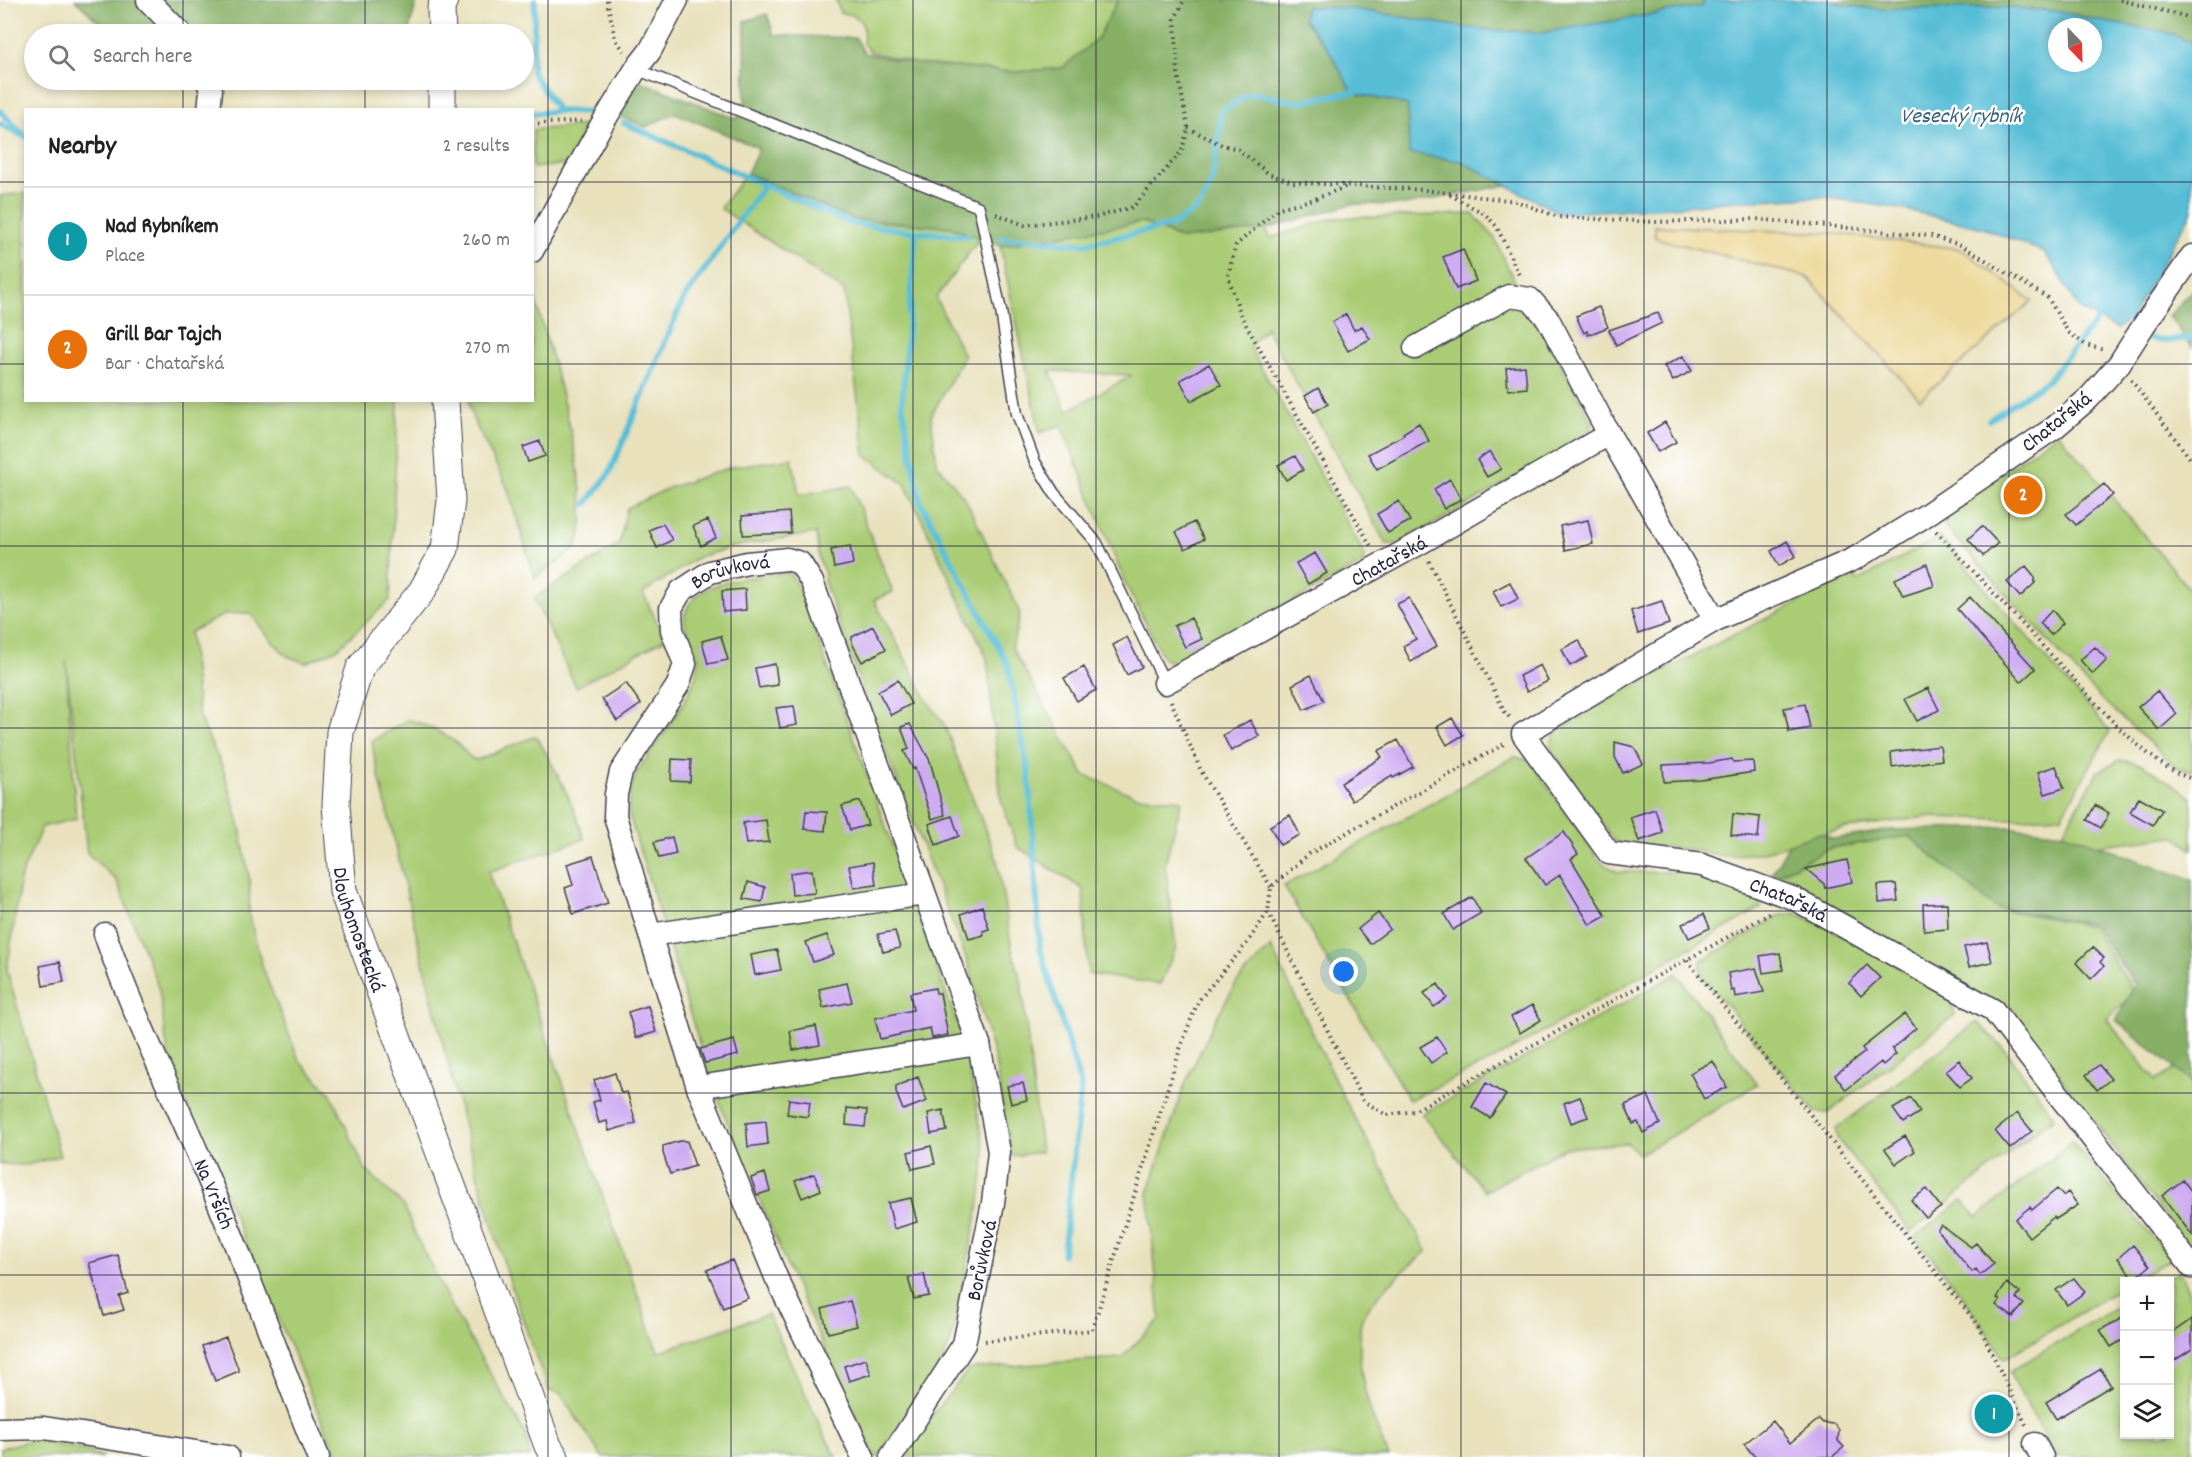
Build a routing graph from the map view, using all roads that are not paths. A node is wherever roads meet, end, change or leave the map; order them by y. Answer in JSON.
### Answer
{"nodes":[{"id":1,"x":148,"y":0,"type":"edge"},
{"id":2,"x":444,"y":0,"type":"edge"},
{"id":3,"x":677,"y":0,"type":"edge"},
{"id":4,"x":172,"y":24,"type":"edge"},
{"id":5,"x":442,"y":24,"type":"edge"},
{"id":6,"x":636,"y":69,"type":"junction"},
{"id":7,"x":211,"y":90,"type":"edge"},
{"id":8,"x":442,"y":90,"type":"edge"},
{"id":9,"x":209,"y":108,"type":"edge"},
{"id":10,"x":442,"y":108,"type":"edge"},
{"id":11,"x":534,"y":248,"type":"edge"},
{"id":12,"x":2192,"y":256,"type":"edge"},
{"id":13,"x":1415,"y":348,"type":"dead end"},
{"id":14,"x":445,"y":402,"type":"edge"},
{"id":15,"x":1609,"y":434,"type":"junction"},
{"id":16,"x":1715,"y":620,"type":"junction"},
{"id":17,"x":1165,"y":683,"type":"joint"},
{"id":18,"x":924,"y":894,"type":"junction"},
{"id":19,"x":105,"y":934,"type":"dead end"},
{"id":20,"x":650,"y":934,"type":"junction"},
{"id":21,"x":979,"y":1044,"type":"junction"},
{"id":22,"x":698,"y":1087,"type":"junction"},
{"id":23,"x":2192,"y":1267,"type":"edge"},
{"id":24,"x":0,"y":1429,"type":"edge"},
{"id":25,"x":228,"y":1457,"type":"edge"},
{"id":26,"x":318,"y":1457,"type":"edge"},
{"id":27,"x":555,"y":1457,"type":"edge"},
{"id":28,"x":863,"y":1457,"type":"edge"},
{"id":29,"x":891,"y":1457,"type":"edge"}],
"edges":[{"from":1,"to":4,"type":"street"},
{"from":2,"to":5,"type":"street"},
{"from":3,"to":6,"type":"street"},
{"from":6,"to":11,"type":"street"},
{"from":6,"to":17,"type":"lane"},
{"from":7,"to":9,"type":"street"},
{"from":8,"to":10,"type":"street"},
{"from":12,"to":16,"type":"street","name":"Chatařská"},
{"from":13,"to":15,"type":"street"},
{"from":14,"to":27,"type":"street","name":"Dlouhomostecká"},
{"from":15,"to":16,"type":"street"},
{"from":15,"to":17,"type":"street","name":"Chatařská"},
{"from":16,"to":23,"type":"street","name":"Chatařská"},
{"from":18,"to":20,"type":"street"},
{"from":18,"to":20,"type":"street","name":"Borůvková"},
{"from":18,"to":21,"type":"street","name":"Borůvková"},
{"from":19,"to":26,"type":"street","name":"Na Vrších"},
{"from":20,"to":22,"type":"street","name":"Borůvková"},
{"from":21,"to":22,"type":"street"},
{"from":21,"to":29,"type":"street","name":"Borůvková"},
{"from":22,"to":28,"type":"street","name":"Borůvková"},
{"from":24,"to":25,"type":"street"}]}
